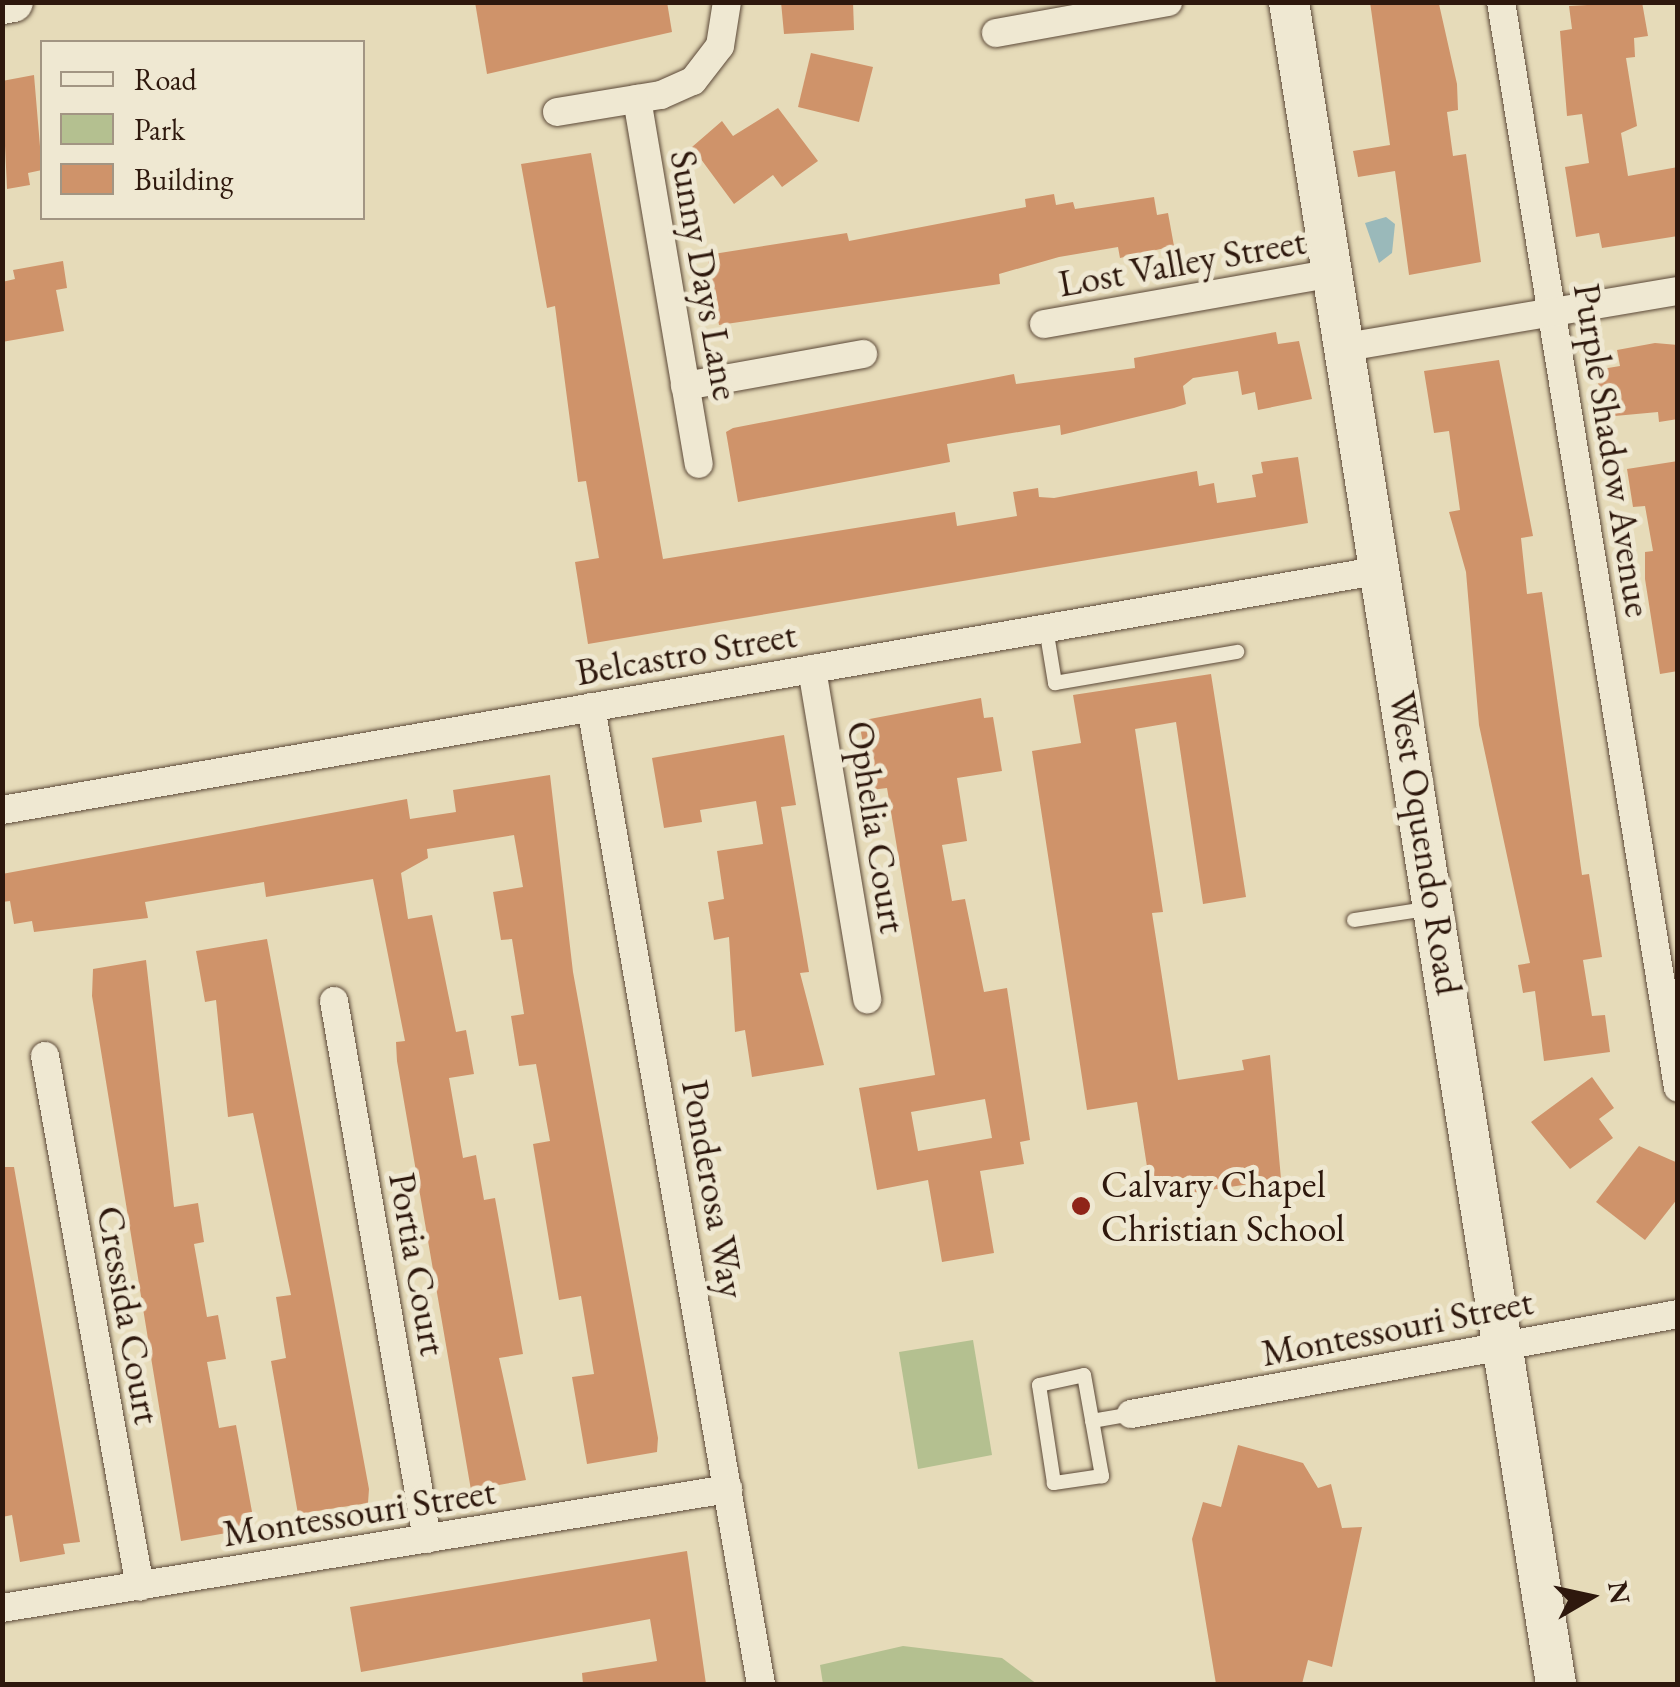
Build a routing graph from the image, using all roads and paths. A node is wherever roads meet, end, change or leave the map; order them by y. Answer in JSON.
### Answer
{"nodes":[{"id":1,"x":13,"y":2,"type":"edge"},
{"id":2,"x":728,"y":2,"type":"edge"},
{"id":3,"x":1168,"y":2,"type":"edge"},
{"id":4,"x":1289,"y":2,"type":"edge"},
{"id":5,"x":1501,"y":2,"type":"edge"},
{"id":6,"x":2,"y":4,"type":"edge"},
{"id":7,"x":996,"y":33,"type":"dead end"},
{"id":8,"x":636,"y":99,"type":"junction"},
{"id":9,"x":557,"y":112,"type":"dead end"},
{"id":10,"x":1333,"y":273,"type":"junction"},
{"id":11,"x":1678,"y":292,"type":"edge"},
{"id":12,"x":1552,"y":313,"type":"junction"},
{"id":13,"x":1044,"y":324,"type":"dead end"},
{"id":14,"x":1346,"y":347,"type":"junction"},
{"id":15,"x":863,"y":354,"type":"dead end"},
{"id":16,"x":686,"y":386,"type":"junction"},
{"id":17,"x":699,"y":464,"type":"dead end"},
{"id":18,"x":1382,"y":570,"type":"junction"},
{"id":19,"x":1046,"y":628,"type":"junction"},
{"id":20,"x":1236,"y":652,"type":"dead end"},
{"id":21,"x":812,"y":668,"type":"junction"},
{"id":22,"x":590,"y":707,"type":"junction"},
{"id":23,"x":2,"y":810,"type":"edge"},
{"id":24,"x":1436,"y":907,"type":"junction"},
{"id":25,"x":1354,"y":920,"type":"dead end"},
{"id":26,"x":867,"y":998,"type":"dead end"},
{"id":27,"x":334,"y":1001,"type":"dead end"},
{"id":28,"x":45,"y":1056,"type":"dead end"},
{"id":29,"x":1678,"y":1088,"type":"edge"},
{"id":30,"x":1678,"y":1314,"type":"edge"},
{"id":31,"x":1505,"y":1345,"type":"junction"},
{"id":32,"x":1131,"y":1414,"type":"joint"},
{"id":33,"x":1092,"y":1420,"type":"junction"},
{"id":34,"x":728,"y":1489,"type":"junction"},
{"id":35,"x":427,"y":1539,"type":"junction"},
{"id":36,"x":140,"y":1587,"type":"junction"},
{"id":37,"x":2,"y":1608,"type":"edge"},
{"id":38,"x":761,"y":1684,"type":"edge"},
{"id":39,"x":1556,"y":1684,"type":"edge"}],
"edges":[{"from":1,"to":6,"type":"street"},
{"from":2,"to":8,"type":"street"},
{"from":3,"to":7,"type":"street"},
{"from":4,"to":10,"type":"street","name":"West Oquendo Road"},
{"from":5,"to":12,"type":"street","name":"Purple Shadow Avenue"},
{"from":8,"to":9,"type":"street"},
{"from":8,"to":16,"type":"street","name":"Sunny Days Lane"},
{"from":10,"to":13,"type":"street","name":"Lost Valley Street"},
{"from":10,"to":14,"type":"street","name":"West Oquendo Road"},
{"from":11,"to":12,"type":"street"},
{"from":12,"to":14,"type":"street"},
{"from":12,"to":29,"type":"street","name":"Purple Shadow Avenue"},
{"from":14,"to":18,"type":"street","name":"West Oquendo Road"},
{"from":15,"to":16,"type":"street"},
{"from":16,"to":17,"type":"street","name":"Sunny Days Lane"},
{"from":18,"to":19,"type":"street","name":"Belcastro Street"},
{"from":18,"to":24,"type":"street","name":"West Oquendo Road"},
{"from":19,"to":20,"type":"lane"},
{"from":19,"to":21,"type":"street","name":"Belcastro Street"},
{"from":21,"to":22,"type":"street","name":"Belcastro Street"},
{"from":21,"to":26,"type":"street","name":"Ophelia Court"},
{"from":22,"to":23,"type":"street","name":"Belcastro Street"},
{"from":22,"to":34,"type":"street","name":"Ponderosa Way"},
{"from":24,"to":25,"type":"lane"},
{"from":24,"to":31,"type":"street","name":"West Oquendo Road"},
{"from":27,"to":35,"type":"street","name":"Portia Court"},
{"from":28,"to":36,"type":"street","name":"Cressida Court"},
{"from":30,"to":31,"type":"street","name":"Montessouri Street"},
{"from":31,"to":32,"type":"street","name":"Montessouri Street"},
{"from":31,"to":39,"type":"street","name":"West Oquendo Road"},
{"from":32,"to":33,"type":"lane"},
{"from":33,"to":33,"type":"lane"},
{"from":34,"to":35,"type":"street","name":"Montessouri Street"},
{"from":34,"to":38,"type":"street","name":"Ponderosa Way"},
{"from":35,"to":36,"type":"street","name":"Montessouri Street"},
{"from":36,"to":37,"type":"street","name":"Montessouri Street"}]}
